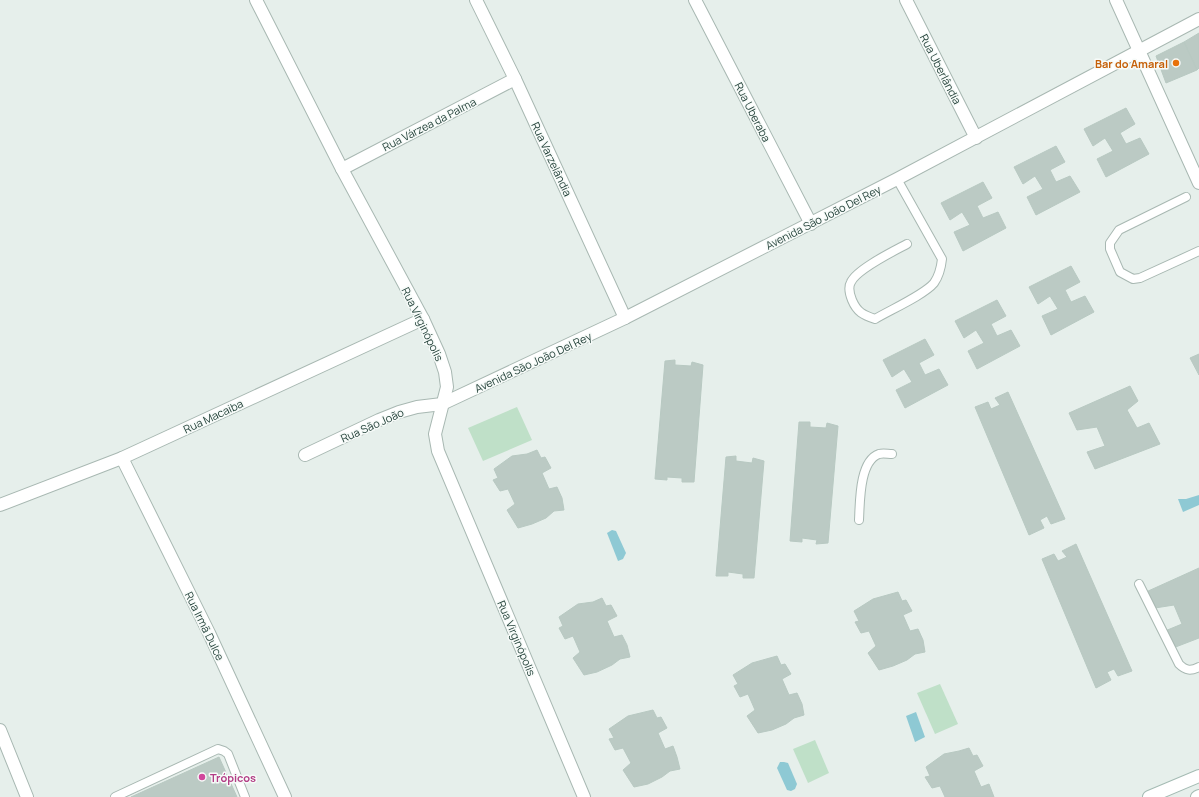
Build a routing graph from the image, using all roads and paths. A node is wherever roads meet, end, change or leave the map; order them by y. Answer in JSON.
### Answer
{"nodes":[{"id":1,"x":256,"y":0,"type":"edge"},
{"id":2,"x":476,"y":0,"type":"edge"},
{"id":3,"x":694,"y":0,"type":"edge"},
{"id":4,"x":906,"y":0,"type":"edge"},
{"id":5,"x":1116,"y":0,"type":"edge"},
{"id":6,"x":1199,"y":19,"type":"edge"},
{"id":7,"x":1138,"y":51,"type":"junction"},
{"id":8,"x":515,"y":79,"type":"junction"},
{"id":9,"x":976,"y":138,"type":"junction"},
{"id":10,"x":342,"y":169,"type":"junction"},
{"id":11,"x":897,"y":179,"type":"junction"},
{"id":12,"x":1199,"y":183,"type":"edge"},
{"id":13,"x":1186,"y":197,"type":"dead end"},
{"id":14,"x":811,"y":224,"type":"junction"},
{"id":15,"x":907,"y":244,"type":"dead end"},
{"id":16,"x":1199,"y":251,"type":"edge"},
{"id":17,"x":626,"y":318,"type":"junction"},
{"id":18,"x":423,"y":319,"type":"junction"},
{"id":19,"x":442,"y":404,"type":"junction"},
{"id":20,"x":892,"y":454,"type":"dead end"},
{"id":21,"x":305,"y":455,"type":"dead end"},
{"id":22,"x":122,"y":458,"type":"junction"},
{"id":23,"x":0,"y":505,"type":"edge"},
{"id":24,"x":859,"y":520,"type":"dead end"},
{"id":25,"x":1139,"y":584,"type":"dead end"},
{"id":26,"x":1199,"y":668,"type":"edge"},
{"id":27,"x":0,"y":730,"type":"edge"},
{"id":28,"x":1199,"y":776,"type":"edge"},
{"id":29,"x":27,"y":797,"type":"edge"},
{"id":30,"x":115,"y":797,"type":"edge"},
{"id":31,"x":246,"y":797,"type":"edge"},
{"id":32,"x":285,"y":797,"type":"edge"},
{"id":33,"x":584,"y":797,"type":"edge"},
{"id":34,"x":1149,"y":797,"type":"edge"}],
"edges":[{"from":1,"to":10,"type":"street","name":"Rua Virginópolis"},
{"from":2,"to":8,"type":"street","name":"Rua Varzelândia"},
{"from":3,"to":14,"type":"street","name":"Rua Uberaba"},
{"from":4,"to":9,"type":"street","name":"Rua Uberlândia"},
{"from":5,"to":7,"type":"street"},
{"from":6,"to":7,"type":"street","name":"Avenida São João Del Rey"},
{"from":7,"to":9,"type":"street","name":"Avenida São João Del Rey"},
{"from":7,"to":12,"type":"street"},
{"from":8,"to":10,"type":"street","name":"Rua Várzea da Palma"},
{"from":8,"to":17,"type":"street","name":"Rua Varzelândia"},
{"from":9,"to":11,"type":"street","name":"Avenida São João Del Rey"},
{"from":10,"to":18,"type":"street","name":"Rua Virginópolis"},
{"from":11,"to":14,"type":"street","name":"Avenida São João Del Rey"},
{"from":11,"to":15,"type":"lane"},
{"from":13,"to":16,"type":"lane"},
{"from":14,"to":17,"type":"street","name":"Avenida São João Del Rey"},
{"from":17,"to":19,"type":"street","name":"Avenida São João Del Rey"},
{"from":18,"to":19,"type":"street","name":"Rua Virginópolis"},
{"from":18,"to":22,"type":"street","name":"Rua Macaiba"},
{"from":19,"to":21,"type":"street","name":"Rua São João"},
{"from":19,"to":33,"type":"street","name":"Rua Virginópolis"},
{"from":20,"to":24,"type":"lane"},
{"from":22,"to":23,"type":"street","name":"Rua Macaiba"},
{"from":22,"to":32,"type":"street","name":"Rua Irmã Dulce"},
{"from":25,"to":26,"type":"lane"},
{"from":27,"to":29,"type":"street"},
{"from":28,"to":34,"type":"street"},
{"from":30,"to":31,"type":"lane"}]}
